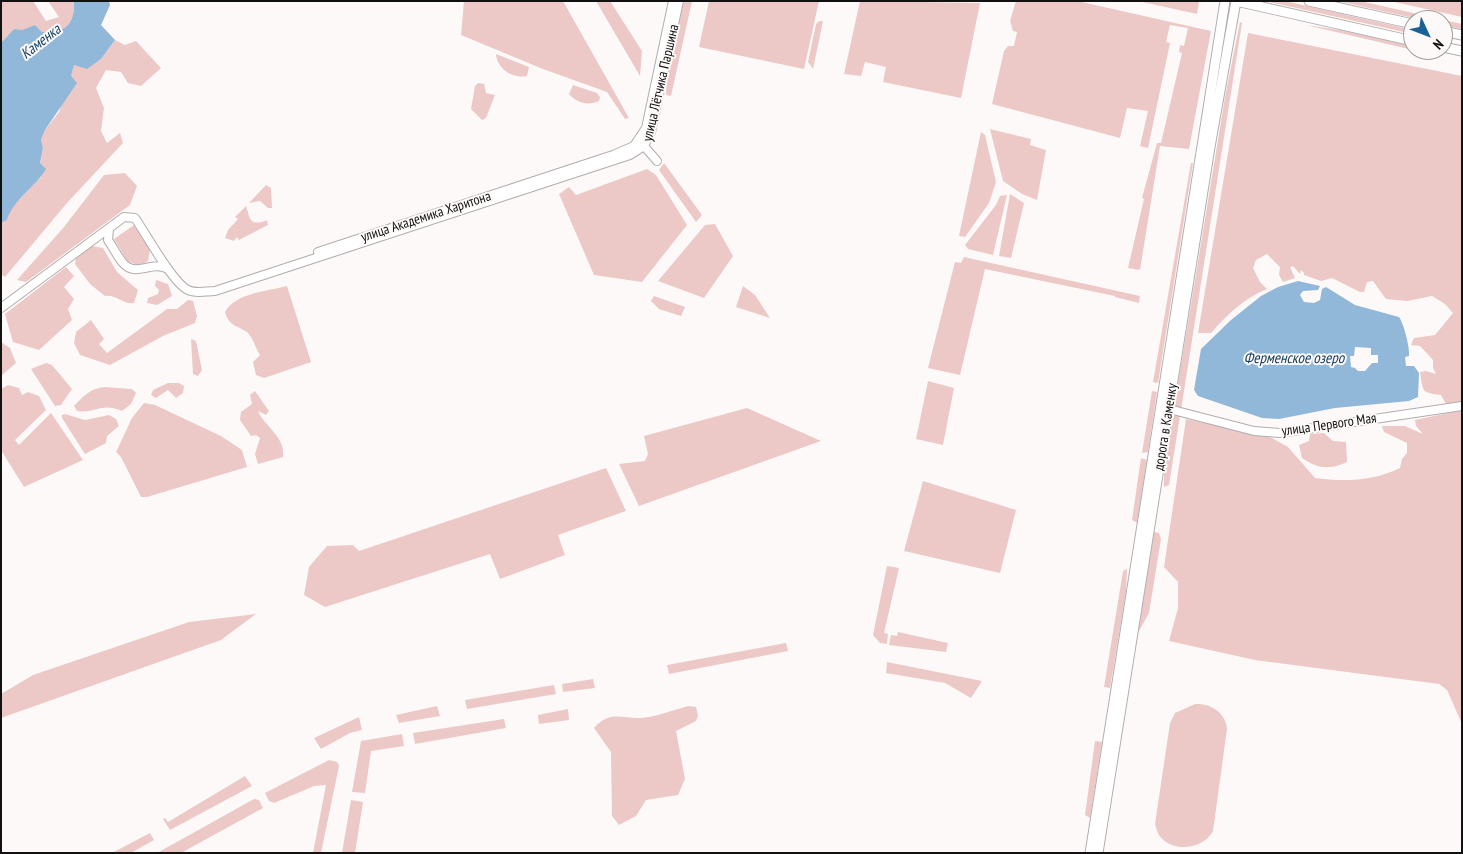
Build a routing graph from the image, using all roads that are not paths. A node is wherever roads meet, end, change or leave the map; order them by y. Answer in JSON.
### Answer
{"nodes":[{"id":1,"x":673,"y":1,"type":"edge"},
{"id":2,"x":680,"y":1,"type":"edge"},
{"id":3,"x":1225,"y":1,"type":"edge"},
{"id":4,"x":1236,"y":1,"type":"edge"},
{"id":5,"x":1309,"y":1,"type":"edge"},
{"id":6,"x":1403,"y":22,"type":"edge"},
{"id":7,"x":1403,"y":39,"type":"edge"},
{"id":8,"x":642,"y":136,"type":"joint"},
{"id":9,"x":644,"y":146,"type":"junction"},
{"id":10,"x":657,"y":161,"type":"dead end"},
{"id":11,"x":109,"y":229,"type":"junction"},
{"id":12,"x":97,"y":237,"type":"junction"},
{"id":13,"x":108,"y":240,"type":"junction"},
{"id":14,"x":359,"y":242,"type":"junction"},
{"id":15,"x":153,"y":246,"type":"junction"},
{"id":16,"x":148,"y":266,"type":"junction"},
{"id":17,"x":168,"y":269,"type":"junction"},
{"id":18,"x":1,"y":308,"type":"edge"},
{"id":19,"x":1462,"y":406,"type":"edge"},
{"id":20,"x":1168,"y":409,"type":"junction"},
{"id":21,"x":1090,"y":853,"type":"edge"},
{"id":22,"x":1098,"y":853,"type":"edge"}],
"edges":[{"from":1,"to":8,"type":"street","name":"улица Лётчика Паршина"},
{"from":2,"to":9,"type":"street","name":"улица Лётчика Паршина"},
{"from":3,"to":21,"type":"main road","name":"дорога в Каменку"},
{"from":4,"to":7,"type":"main road"},
{"from":4,"to":20,"type":"main road","name":"дорога в Каменку"},
{"from":5,"to":6,"type":"main road"},
{"from":8,"to":14,"type":"street","name":"улица Академика Харитона"},
{"from":9,"to":10,"type":"street","name":"улица Лётчика Паршина"},
{"from":9,"to":14,"type":"street","name":"улица Академика Харитона"},
{"from":11,"to":12,"type":"street","name":"улица Академика Харитона"},
{"from":11,"to":13,"type":"street"},
{"from":11,"to":15,"type":"street","name":"улица Академика Харитона"},
{"from":12,"to":13,"type":"street"},
{"from":12,"to":18,"type":"street","name":"улица Академика Харитона"},
{"from":13,"to":16,"type":"street"},
{"from":14,"to":17,"type":"street","name":"улица Академика Харитона"},
{"from":15,"to":16,"type":"street"},
{"from":15,"to":17,"type":"street","name":"улица Академика Харитона"},
{"from":16,"to":17,"type":"street"},
{"from":19,"to":20,"type":"street","name":"улица Первого Мая"},
{"from":20,"to":22,"type":"main road","name":"дорога в Каменку"}]}
